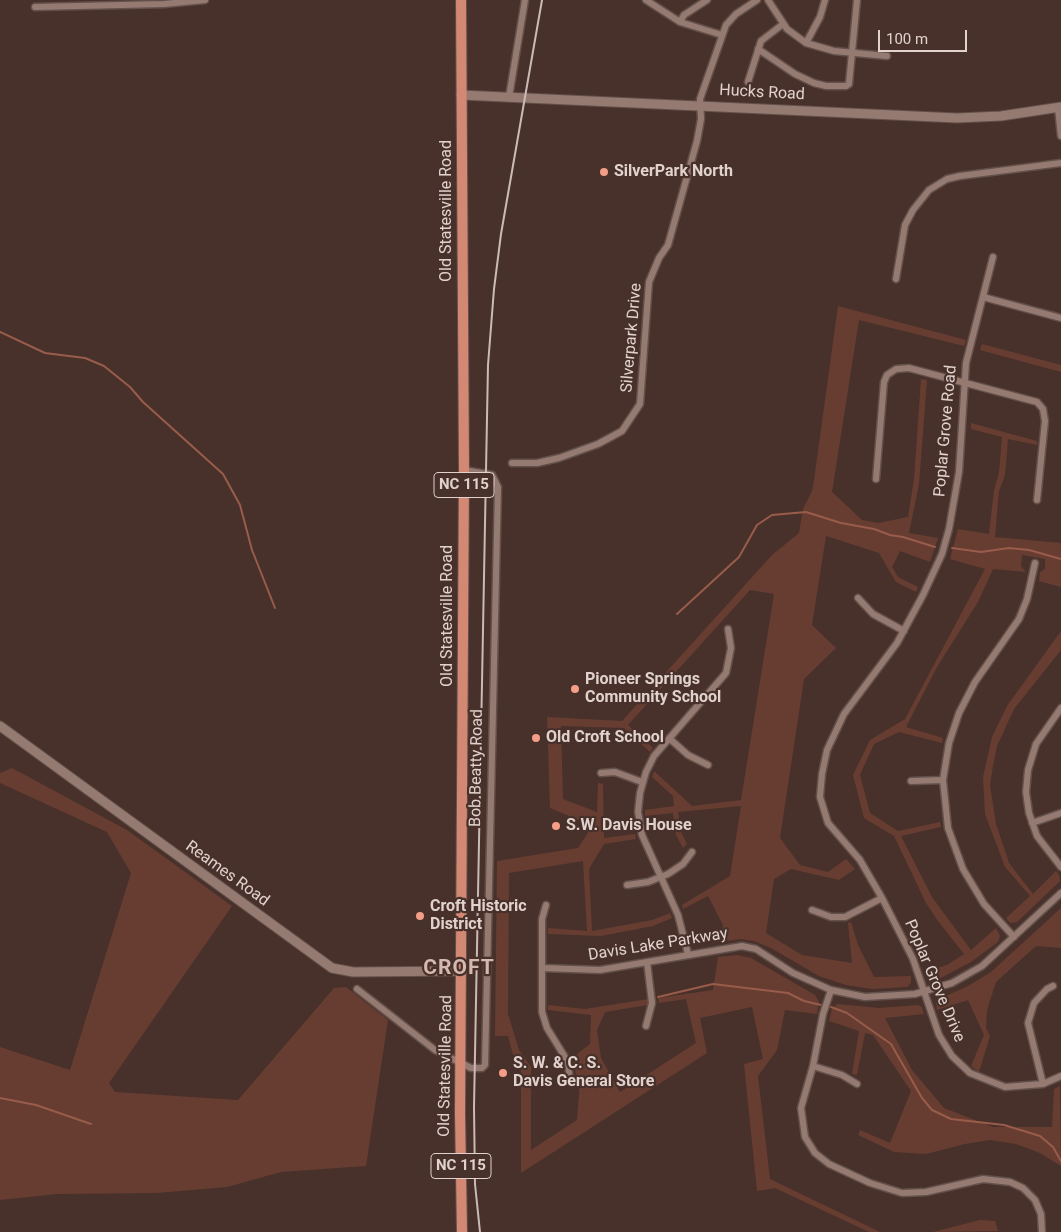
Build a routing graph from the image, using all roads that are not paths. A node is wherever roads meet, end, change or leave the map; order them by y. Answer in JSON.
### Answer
{"nodes":[{"id":1,"x":205,"y":0,"type":"edge"},
{"id":2,"x":461,"y":0,"type":"edge"},
{"id":3,"x":525,"y":0,"type":"edge"},
{"id":4,"x":646,"y":0,"type":"edge"},
{"id":5,"x":707,"y":0,"type":"edge"},
{"id":6,"x":757,"y":0,"type":"edge"},
{"id":7,"x":768,"y":0,"type":"edge"},
{"id":8,"x":825,"y":0,"type":"edge"},
{"id":9,"x":857,"y":0,"type":"edge"},
{"id":10,"x":35,"y":8,"type":"dead end"},
{"id":11,"x":680,"y":22,"type":"junction"},
{"id":12,"x":784,"y":24,"type":"junction"},
{"id":13,"x":722,"y":35,"type":"junction"},
{"id":14,"x":806,"y":43,"type":"junction"},
{"id":15,"x":758,"y":48,"type":"junction"},
{"id":16,"x":851,"y":53,"type":"junction"},
{"id":17,"x":888,"y":56,"type":"dead end"},
{"id":18,"x":748,"y":82,"type":"dead end"},
{"id":19,"x":461,"y":95,"type":"junction"},
{"id":20,"x":510,"y":97,"type":"junction"},
{"id":21,"x":699,"y":105,"type":"junction"},
{"id":22,"x":1059,"y":107,"type":"edge"},
{"id":23,"x":1061,"y":136,"type":"edge"},
{"id":24,"x":1061,"y":162,"type":"edge"},
{"id":25,"x":993,"y":256,"type":"dead end"},
{"id":26,"x":896,"y":279,"type":"dead end"},
{"id":27,"x":983,"y":297,"type":"junction"},
{"id":28,"x":1061,"y":318,"type":"edge"},
{"id":29,"x":963,"y":382,"type":"junction"},
{"id":30,"x":512,"y":464,"type":"dead end"},
{"id":31,"x":464,"y":470,"type":"junction"},
{"id":32,"x":876,"y":479,"type":"dead end"},
{"id":33,"x":1037,"y":500,"type":"dead end"},
{"id":34,"x":1035,"y":563,"type":"dead end"},
{"id":35,"x":858,"y":598,"type":"dead end"},
{"id":36,"x":728,"y":629,"type":"dead end"},
{"id":37,"x":904,"y":632,"type":"junction"},
{"id":38,"x":1061,"y":708,"type":"edge"},
{"id":39,"x":0,"y":726,"type":"edge"},
{"id":40,"x":670,"y":739,"type":"junction"},
{"id":41,"x":708,"y":765,"type":"dead end"},
{"id":42,"x":601,"y":773,"type":"dead end"},
{"id":43,"x":911,"y":780,"type":"dead end"},
{"id":44,"x":943,"y":780,"type":"junction"},
{"id":45,"x":642,"y":782,"type":"junction"},
{"id":46,"x":1061,"y":813,"type":"edge"},
{"id":47,"x":1032,"y":823,"type":"junction"},
{"id":48,"x":692,"y":852,"type":"dead end"},
{"id":49,"x":1061,"y":867,"type":"edge"},
{"id":50,"x":661,"y":877,"type":"junction"},
{"id":51,"x":627,"y":884,"type":"dead end"},
{"id":52,"x":1061,"y":893,"type":"edge"},
{"id":53,"x":882,"y":898,"type":"junction"},
{"id":54,"x":546,"y":905,"type":"dead end"},
{"id":55,"x":812,"y":910,"type":"dead end"},
{"id":56,"x":1014,"y":937,"type":"junction"},
{"id":57,"x":688,"y":954,"type":"junction"},
{"id":58,"x":647,"y":962,"type":"junction"},
{"id":59,"x":542,"y":968,"type":"junction"},
{"id":60,"x":462,"y":971,"type":"junction"},
{"id":61,"x":1053,"y":986,"type":"dead end"},
{"id":62,"x":357,"y":989,"type":"dead end"},
{"id":63,"x":831,"y":990,"type":"junction"},
{"id":64,"x":925,"y":992,"type":"junction"},
{"id":65,"x":646,"y":1026,"type":"dead end"},
{"id":66,"x":461,"y":1064,"type":"junction"},
{"id":67,"x":814,"y":1066,"type":"junction"},
{"id":68,"x":1061,"y":1076,"type":"edge"},
{"id":69,"x":570,"y":1083,"type":"dead end"},
{"id":70,"x":857,"y":1084,"type":"dead end"},
{"id":71,"x":1043,"y":1084,"type":"junction"},
{"id":72,"x":462,"y":1232,"type":"edge"},
{"id":73,"x":1042,"y":1232,"type":"edge"}],
"edges":[{"from":1,"to":10,"type":"street"},
{"from":2,"to":19,"type":"main road","name":"Old Statesville Road","number":"NC 115"},
{"from":3,"to":20,"type":"street"},
{"from":4,"to":11,"type":"street"},
{"from":5,"to":11,"type":"street"},
{"from":6,"to":13,"type":"street","name":"Silverpark Drive"},
{"from":7,"to":12,"type":"street"},
{"from":8,"to":14,"type":"street"},
{"from":9,"to":16,"type":"street"},
{"from":11,"to":13,"type":"street"},
{"from":12,"to":14,"type":"street"},
{"from":12,"to":15,"type":"street"},
{"from":13,"to":21,"type":"street","name":"Silverpark Drive"},
{"from":14,"to":16,"type":"street"},
{"from":15,"to":16,"type":"street"},
{"from":15,"to":18,"type":"street"},
{"from":16,"to":17,"type":"street"},
{"from":19,"to":20,"type":"main road","name":"Hucks Road"},
{"from":19,"to":31,"type":"main road","name":"Old Statesville Road","number":"NC 115"},
{"from":20,"to":21,"type":"main road","name":"Hucks Road"},
{"from":21,"to":22,"type":"main road","name":"Hucks Road"},
{"from":21,"to":30,"type":"street","name":"Silverpark Drive"},
{"from":22,"to":23,"type":"street"},
{"from":24,"to":26,"type":"street"},
{"from":25,"to":27,"type":"street","name":"Poplar Grove Road"},
{"from":27,"to":28,"type":"street"},
{"from":27,"to":29,"type":"street","name":"Poplar Grove Road"},
{"from":29,"to":32,"type":"street"},
{"from":29,"to":33,"type":"street"},
{"from":29,"to":37,"type":"street","name":"Poplar Grove Road"},
{"from":31,"to":60,"type":"main road","name":"Old Statesville Road","number":"NC 115"},
{"from":31,"to":66,"type":"street","name":"Bob Beatty Road"},
{"from":34,"to":44,"type":"street"},
{"from":35,"to":37,"type":"street"},
{"from":36,"to":40,"type":"street"},
{"from":37,"to":53,"type":"street","name":"Poplar Grove Drive"},
{"from":38,"to":47,"type":"street"},
{"from":39,"to":60,"type":"main road","name":"Reames Road"},
{"from":40,"to":41,"type":"street"},
{"from":40,"to":45,"type":"street"},
{"from":42,"to":45,"type":"street"},
{"from":43,"to":44,"type":"street"},
{"from":44,"to":56,"type":"street"},
{"from":45,"to":50,"type":"street"},
{"from":46,"to":47,"type":"street"},
{"from":47,"to":49,"type":"street"},
{"from":48,"to":50,"type":"street"},
{"from":50,"to":51,"type":"street"},
{"from":50,"to":57,"type":"street"},
{"from":52,"to":56,"type":"street","name":"Davis Lake Parkway"},
{"from":53,"to":55,"type":"street"},
{"from":53,"to":64,"type":"street","name":"Poplar Grove Drive"},
{"from":54,"to":59,"type":"street"},
{"from":56,"to":64,"type":"street","name":"Davis Lake Parkway"},
{"from":57,"to":58,"type":"street","name":"Davis Lake Parkway"},
{"from":57,"to":63,"type":"street","name":"Davis Lake Parkway"},
{"from":58,"to":59,"type":"street","name":"Davis Lake Parkway"},
{"from":58,"to":65,"type":"street"},
{"from":59,"to":69,"type":"street"},
{"from":60,"to":66,"type":"main road","name":"Old Statesville Road","number":"NC 115"},
{"from":61,"to":71,"type":"street"},
{"from":62,"to":66,"type":"street"},
{"from":63,"to":64,"type":"street","name":"Davis Lake Parkway"},
{"from":63,"to":67,"type":"street"},
{"from":64,"to":71,"type":"street","name":"Poplar Grove Drive"},
{"from":66,"to":72,"type":"main road","name":"Old Statesville Road","number":"NC 115"},
{"from":67,"to":70,"type":"street"},
{"from":67,"to":73,"type":"street"},
{"from":68,"to":71,"type":"street","name":"Poplar Grove Drive"}]}
